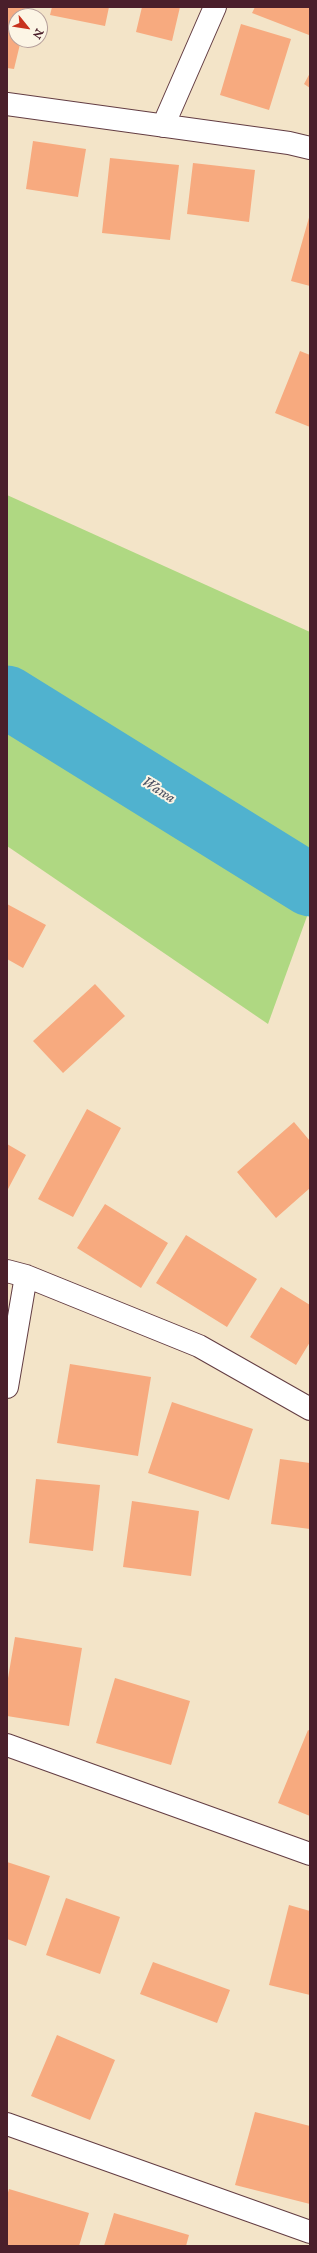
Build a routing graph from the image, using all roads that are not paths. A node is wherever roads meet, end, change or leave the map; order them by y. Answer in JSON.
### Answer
{"nodes":[{"id":1,"x":215,"y":7,"type":"edge"},
{"id":2,"x":7,"y":104,"type":"edge"},
{"id":3,"x":163,"y":126,"type":"junction"},
{"id":4,"x":310,"y":148,"type":"edge"},
{"id":5,"x":16,"y":1274,"type":"edge"},
{"id":6,"x":7,"y":1387,"type":"edge"},
{"id":7,"x":310,"y":1409,"type":"edge"},
{"id":8,"x":7,"y":1745,"type":"edge"},
{"id":9,"x":310,"y":1854,"type":"edge"},
{"id":10,"x":7,"y":2124,"type":"edge"},
{"id":11,"x":310,"y":2232,"type":"edge"}],
"edges":[{"from":1,"to":3,"type":"street"},
{"from":2,"to":3,"type":"street"},
{"from":3,"to":4,"type":"street"},
{"from":5,"to":6,"type":"street"},
{"from":5,"to":7,"type":"street"},
{"from":8,"to":9,"type":"street"},
{"from":10,"to":11,"type":"street"}]}
